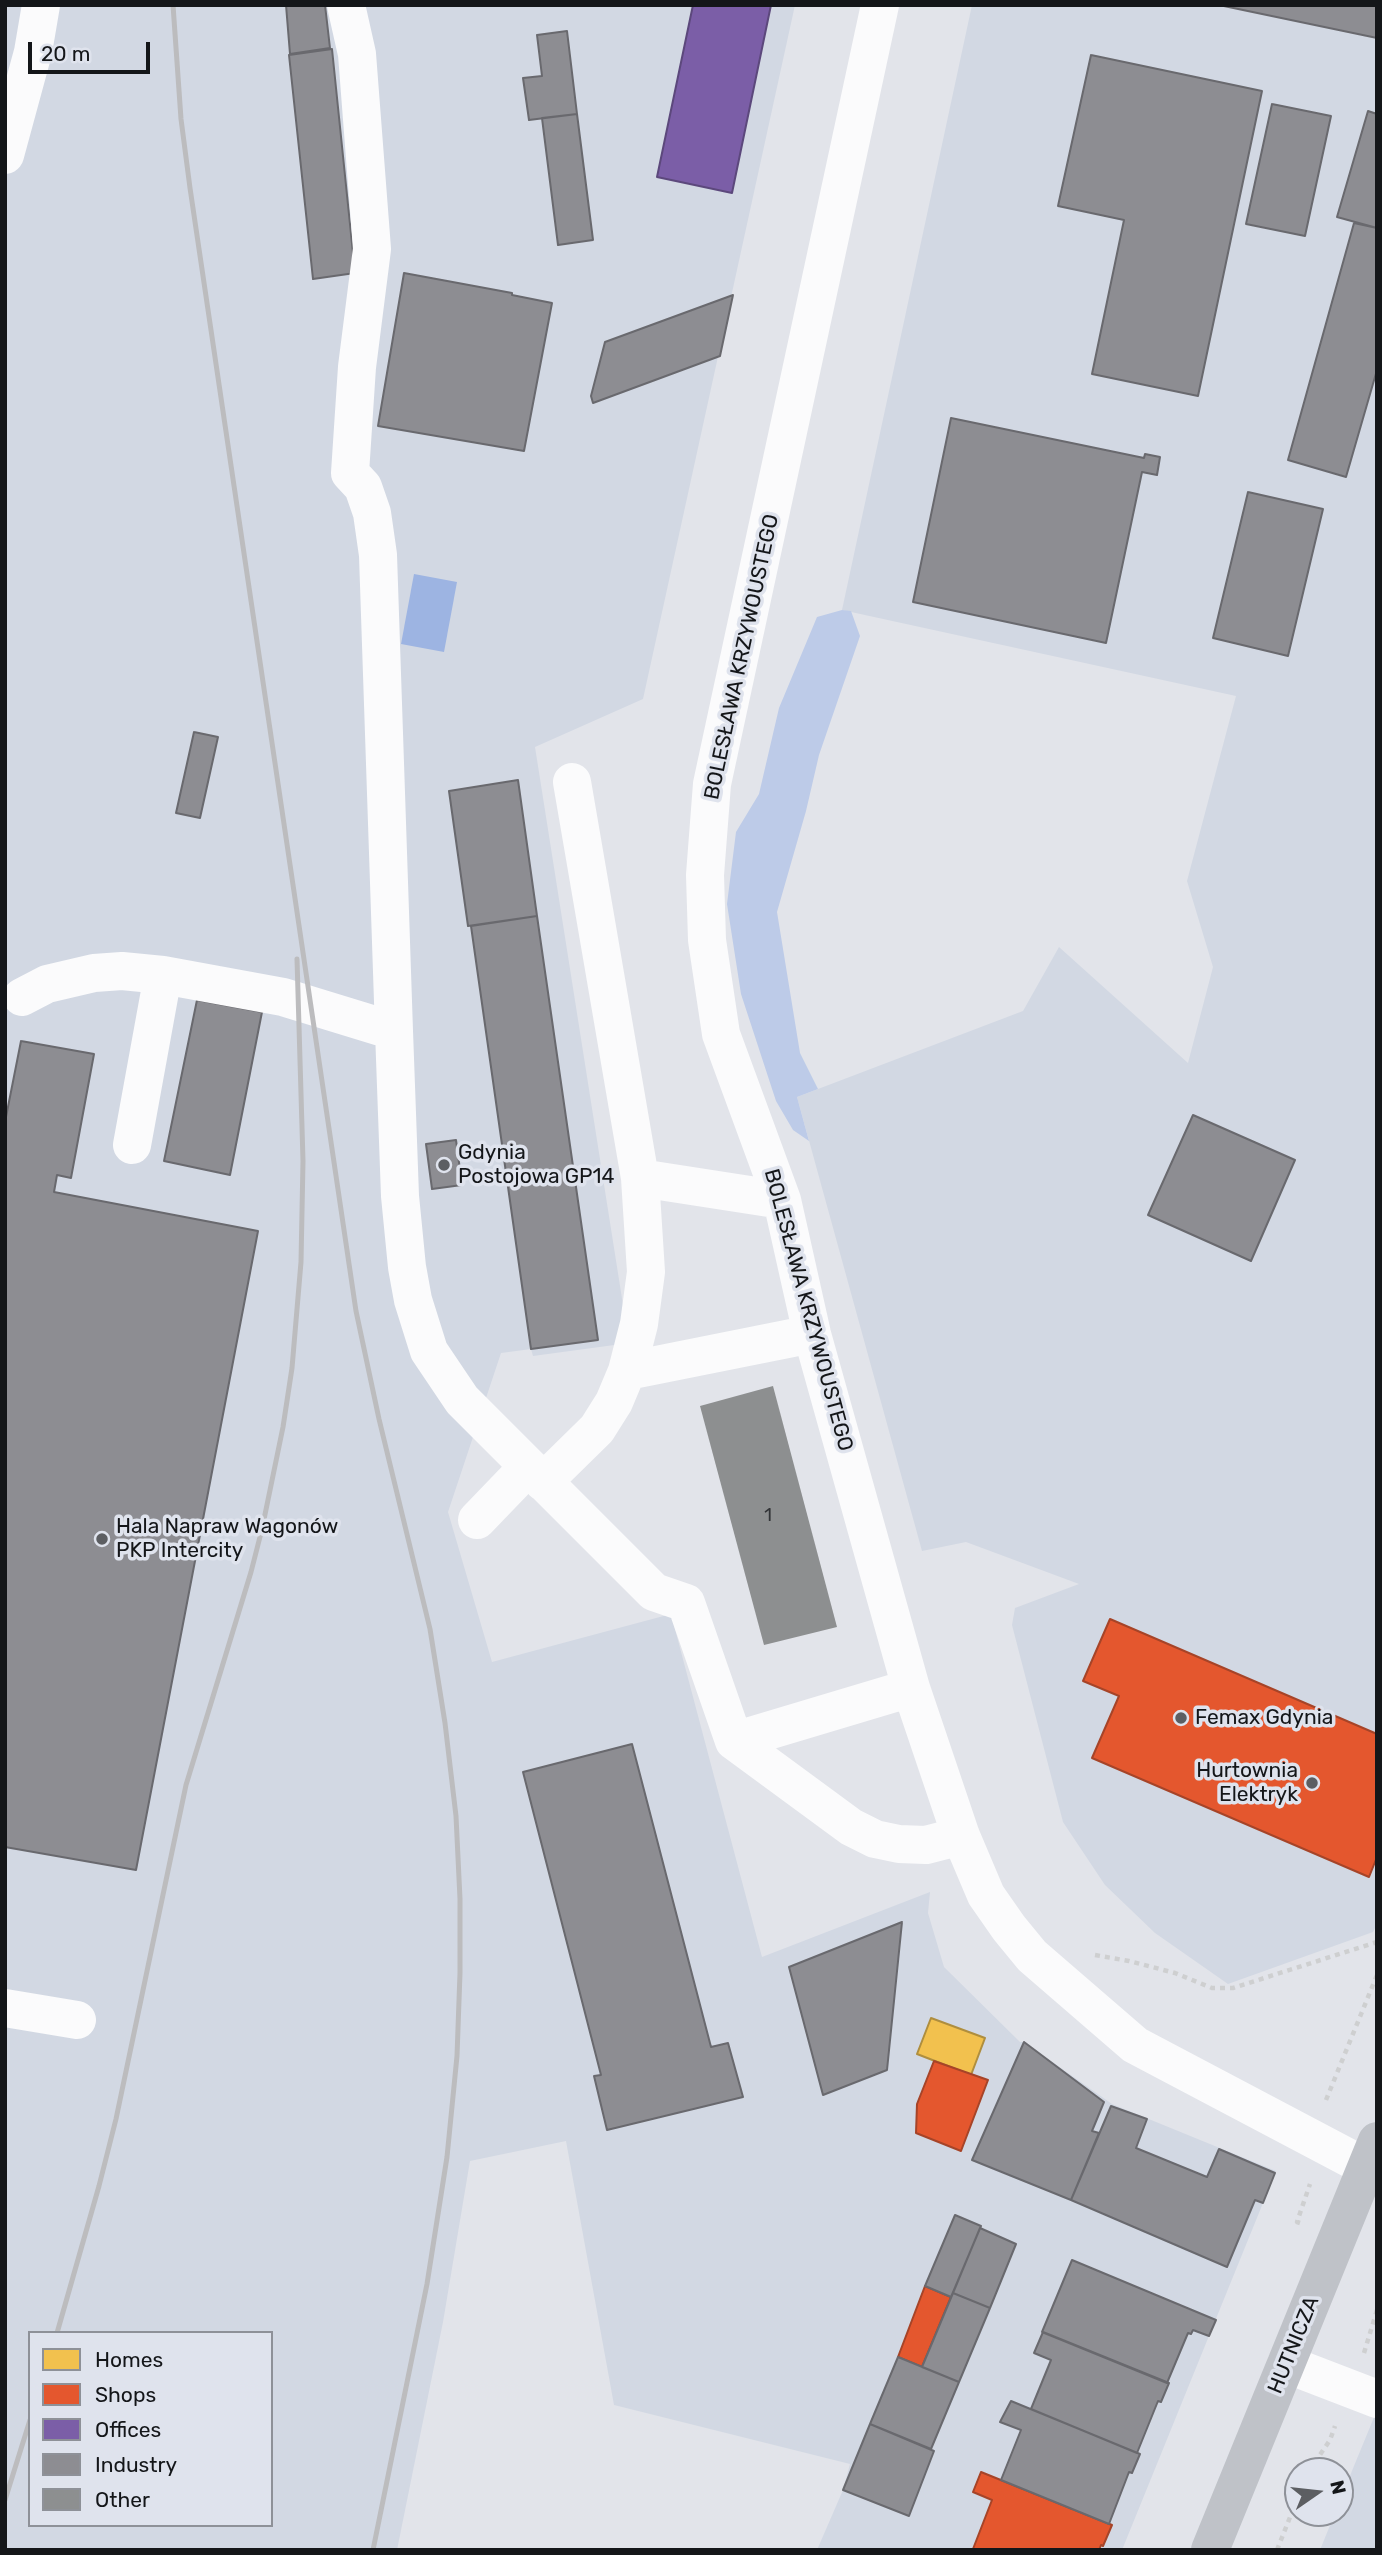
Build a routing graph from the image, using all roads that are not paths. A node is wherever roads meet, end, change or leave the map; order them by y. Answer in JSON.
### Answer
{"nodes":[{"id":1,"x":41,"y":5,"type":"edge"},
{"id":2,"x":346,"y":5,"type":"edge"},
{"id":3,"x":880,"y":5,"type":"edge"},
{"id":4,"x":5,"y":155,"type":"edge"},
{"id":5,"x":572,"y":782,"type":"dead end"},
{"id":6,"x":163,"y":975,"type":"junction"},
{"id":7,"x":22,"y":997,"type":"dead end"},
{"id":8,"x":394,"y":1031,"type":"junction"},
{"id":9,"x":132,"y":1145,"type":"dead end"},
{"id":10,"x":640,"y":1178,"type":"junction"},
{"id":11,"x":782,"y":1200,"type":"junction"},
{"id":12,"x":812,"y":1334,"type":"junction"},
{"id":13,"x":627,"y":1371,"type":"junction"},
{"id":14,"x":536,"y":1474,"type":"junction"},
{"id":15,"x":477,"y":1520,"type":"dead end"},
{"id":16,"x":911,"y":1688,"type":"junction"},
{"id":17,"x":734,"y":1741,"type":"junction"},
{"id":18,"x":961,"y":1836,"type":"junction"},
{"id":19,"x":5,"y":2008,"type":"edge"},
{"id":20,"x":77,"y":2021,"type":"dead end"},
{"id":21,"x":1371,"y":2154,"type":"edge"},
{"id":22,"x":1286,"y":2364,"type":"junction"},
{"id":23,"x":1377,"y":2399,"type":"edge"},
{"id":24,"x":1210,"y":2550,"type":"edge"}],
"edges":[{"from":1,"to":4,"type":"street"},
{"from":2,"to":8,"type":"street"},
{"from":3,"to":11,"type":"street","name":"BOLESŁAWA KRZYWOUSTEGO"},
{"from":5,"to":10,"type":"street"},
{"from":6,"to":7,"type":"street"},
{"from":6,"to":8,"type":"street"},
{"from":6,"to":9,"type":"street"},
{"from":8,"to":14,"type":"street"},
{"from":10,"to":11,"type":"street"},
{"from":10,"to":13,"type":"street"},
{"from":11,"to":12,"type":"street","name":"BOLESŁAWA KRZYWOUSTEGO"},
{"from":12,"to":13,"type":"street"},
{"from":12,"to":16,"type":"street","name":"BOLESŁAWA KRZYWOUSTEGO"},
{"from":13,"to":14,"type":"street"},
{"from":14,"to":15,"type":"street"},
{"from":14,"to":17,"type":"street"},
{"from":16,"to":17,"type":"street"},
{"from":16,"to":18,"type":"street","name":"BOLESŁAWA KRZYWOUSTEGO"},
{"from":17,"to":18,"type":"street"},
{"from":18,"to":21,"type":"street","name":"BOLESŁAWA KRZYWOUSTEGO"},
{"from":19,"to":20,"type":"street"},
{"from":21,"to":22,"type":"main road","name":"HUTNICZA"},
{"from":22,"to":23,"type":"street"},
{"from":22,"to":24,"type":"main road","name":"HUTNICZA"}]}
